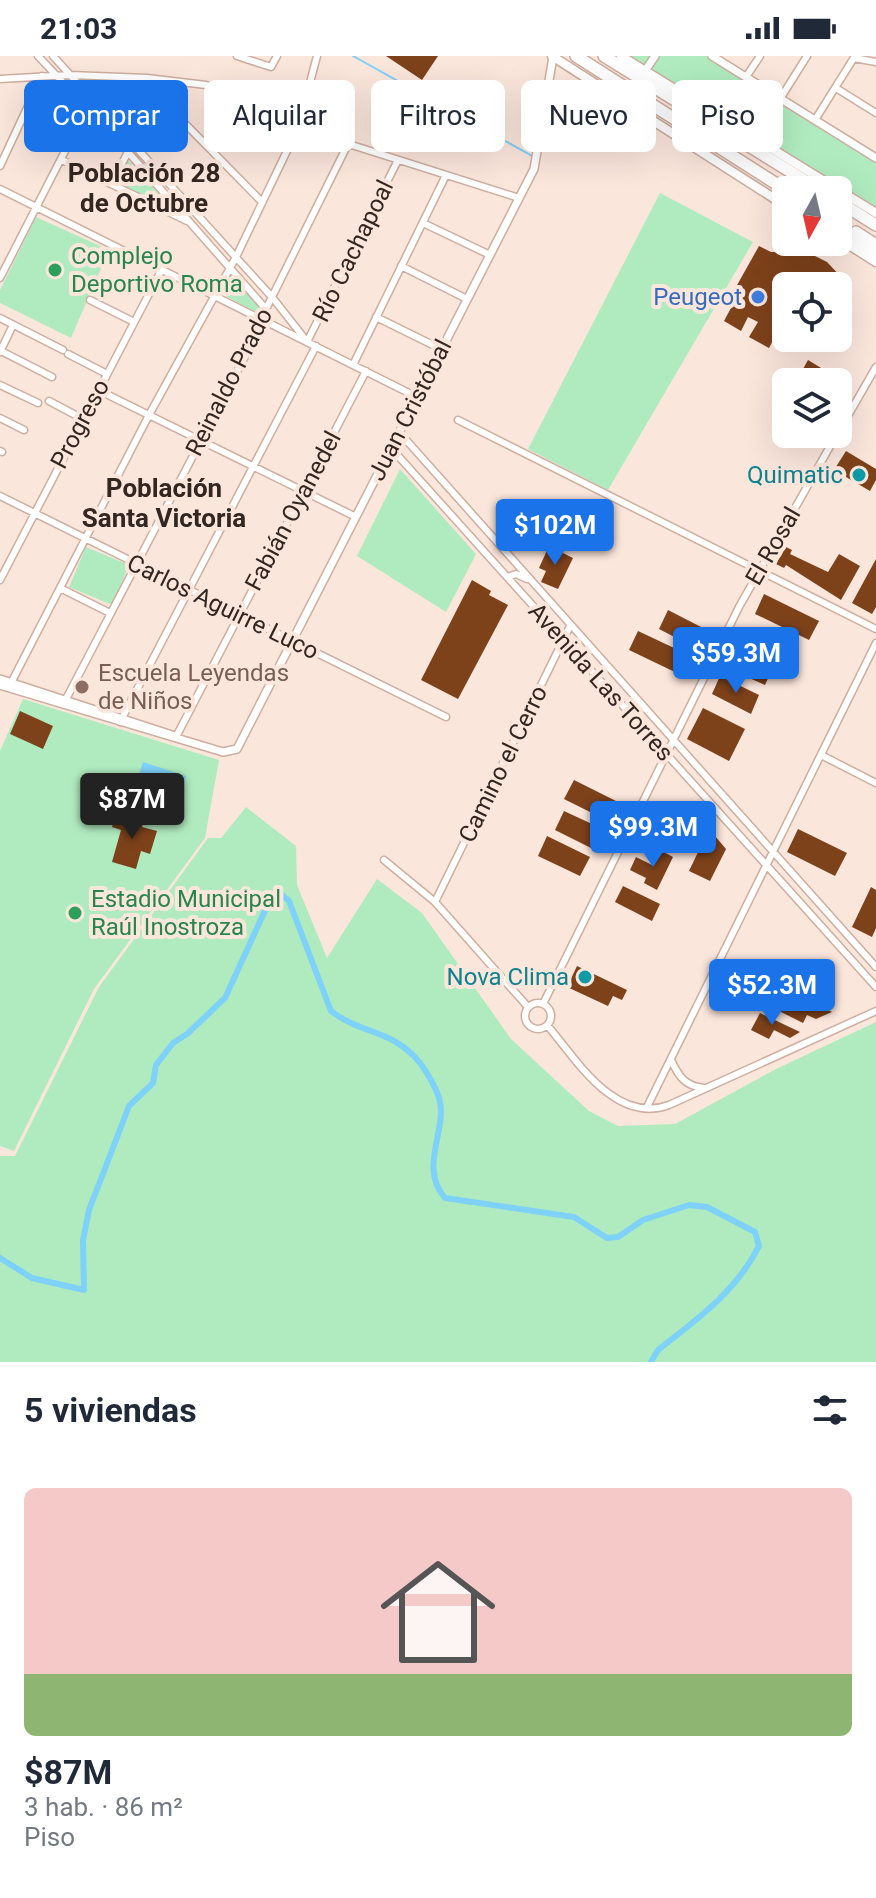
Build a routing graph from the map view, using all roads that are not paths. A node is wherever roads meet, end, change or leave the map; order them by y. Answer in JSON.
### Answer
{"nodes":[{"id":1,"x":38,"y":56,"type":"edge"},
{"id":2,"x":53,"y":56,"type":"edge"},
{"id":3,"x":237,"y":56,"type":"edge"},
{"id":4,"x":277,"y":56,"type":"edge"},
{"id":5,"x":317,"y":56,"type":"edge"},
{"id":6,"x":553,"y":56,"type":"edge"},
{"id":7,"x":576,"y":56,"type":"edge"},
{"id":8,"x":604,"y":56,"type":"edge"},
{"id":9,"x":621,"y":56,"type":"edge"},
{"id":10,"x":655,"y":56,"type":"edge"},
{"id":11,"x":712,"y":56,"type":"edge"},
{"id":12,"x":760,"y":56,"type":"edge"},
{"id":13,"x":807,"y":56,"type":"edge"},
{"id":14,"x":854,"y":57,"type":"edge"},
{"id":15,"x":876,"y":62,"type":"edge"},
{"id":16,"x":645,"y":71,"type":"junction"},
{"id":17,"x":56,"y":75,"type":"junction"},
{"id":18,"x":70,"y":75,"type":"junction"},
{"id":19,"x":42,"y":76,"type":"junction"},
{"id":20,"x":746,"y":77,"type":"junction"},
{"id":21,"x":0,"y":79,"type":"edge"},
{"id":22,"x":61,"y":80,"type":"edge"},
{"id":23,"x":74,"y":80,"type":"edge"},
{"id":24,"x":311,"y":80,"type":"edge"},
{"id":25,"x":751,"y":80,"type":"edge"},
{"id":26,"x":204,"y":85,"type":"edge"},
{"id":27,"x":836,"y":88,"type":"junction"},
{"id":28,"x":783,"y":94,"type":"edge"},
{"id":29,"x":876,"y":99,"type":"edge"},
{"id":30,"x":783,"y":101,"type":"edge"},
{"id":31,"x":873,"y":111,"type":"edge"},
{"id":32,"x":815,"y":120,"type":"junction"},
{"id":33,"x":188,"y":126,"type":"edge"},
{"id":34,"x":204,"y":142,"type":"edge"},
{"id":35,"x":355,"y":146,"type":"edge"},
{"id":36,"x":66,"y":152,"type":"edge"},
{"id":37,"x":128,"y":152,"type":"joint"},
{"id":38,"x":139,"y":152,"type":"edge"},
{"id":39,"x":214,"y":152,"type":"edge"},
{"id":40,"x":286,"y":152,"type":"edge"},
{"id":41,"x":344,"y":152,"type":"edge"},
{"id":42,"x":876,"y":158,"type":"edge"},
{"id":43,"x":62,"y":160,"type":"junction"},
{"id":44,"x":398,"y":160,"type":"junction"},
{"id":45,"x":0,"y":166,"type":"edge"},
{"id":46,"x":446,"y":175,"type":"junction"},
{"id":47,"x":797,"y":176,"type":"edge"},
{"id":48,"x":772,"y":181,"type":"edge"},
{"id":49,"x":111,"y":184,"type":"junction"},
{"id":50,"x":0,"y":189,"type":"edge"},
{"id":51,"x":772,"y":197,"type":"edge"},
{"id":52,"x":519,"y":198,"type":"junction"},
{"id":53,"x":262,"y":202,"type":"junction"},
{"id":54,"x":37,"y":207,"type":"junction"},
{"id":55,"x":852,"y":210,"type":"edge"},
{"id":56,"x":876,"y":213,"type":"edge"},
{"id":57,"x":190,"y":223,"type":"junction"},
{"id":58,"x":423,"y":223,"type":"junction"},
{"id":59,"x":876,"y":225,"type":"edge"},
{"id":60,"x":852,"y":232,"type":"edge"},
{"id":61,"x":852,"y":236,"type":"edge"},
{"id":62,"x":876,"y":245,"type":"edge"},
{"id":63,"x":852,"y":247,"type":"edge"},
{"id":64,"x":490,"y":255,"type":"junction"},
{"id":65,"x":876,"y":256,"type":"edge"},
{"id":66,"x":236,"y":257,"type":"junction"},
{"id":67,"x":876,"y":262,"type":"edge"},
{"id":68,"x":401,"y":266,"type":"junction"},
{"id":69,"x":230,"y":268,"type":"junction"},
{"id":70,"x":162,"y":269,"type":"junction"},
{"id":71,"x":0,"y":278,"type":"edge"},
{"id":72,"x":215,"y":295,"type":"junction"},
{"id":73,"x":272,"y":297,"type":"junction"},
{"id":74,"x":467,"y":299,"type":"junction"},
{"id":75,"x":90,"y":300,"type":"dead end"},
{"id":76,"x":266,"y":309,"type":"junction"},
{"id":77,"x":376,"y":317,"type":"junction"},
{"id":78,"x":0,"y":318,"type":"edge"},
{"id":79,"x":264,"y":320,"type":"junction"},
{"id":80,"x":134,"y":322,"type":"junction"},
{"id":81,"x":13,"y":325,"type":"junction"},
{"id":82,"x":307,"y":342,"type":"junction"},
{"id":83,"x":316,"y":346,"type":"junction"},
{"id":84,"x":441,"y":349,"type":"junction"},
{"id":85,"x":0,"y":351,"type":"edge"},
{"id":86,"x":353,"y":365,"type":"junction"},
{"id":87,"x":876,"y":367,"type":"edge"},
{"id":88,"x":366,"y":371,"type":"junction"},
{"id":89,"x":107,"y":374,"type":"junction"},
{"id":90,"x":52,"y":377,"type":"dead end"},
{"id":91,"x":0,"y":385,"type":"edge"},
{"id":92,"x":98,"y":390,"type":"junction"},
{"id":93,"x":417,"y":397,"type":"junction"},
{"id":94,"x":49,"y":401,"type":"dead end"},
{"id":95,"x":38,"y":403,"type":"dead end"},
{"id":96,"x":852,"y":409,"type":"edge"},
{"id":97,"x":149,"y":415,"type":"junction"},
{"id":98,"x":0,"y":418,"type":"edge"},
{"id":99,"x":83,"y":419,"type":"junction"},
{"id":100,"x":458,"y":420,"type":"dead end"},
{"id":101,"x":24,"y":430,"type":"dead end"},
{"id":102,"x":399,"y":432,"type":"junction"},
{"id":103,"x":200,"y":440,"type":"junction"},
{"id":104,"x":391,"y":448,"type":"junction"},
{"id":105,"x":829,"y":448,"type":"edge"},
{"id":106,"x":253,"y":466,"type":"junction"},
{"id":107,"x":304,"y":491,"type":"junction"},
{"id":108,"x":0,"y":496,"type":"edge"},
{"id":109,"x":33,"y":513,"type":"junction"},
{"id":110,"x":356,"y":517,"type":"junction"},
{"id":111,"x":85,"y":538,"type":"junction"},
{"id":112,"x":500,"y":547,"type":"junction"},
{"id":113,"x":489,"y":557,"type":"junction"},
{"id":114,"x":136,"y":564,"type":"junction"},
{"id":115,"x":759,"y":568,"type":"junction"},
{"id":116,"x":508,"y":577,"type":"junction"},
{"id":117,"x":0,"y":580,"type":"edge"},
{"id":118,"x":530,"y":581,"type":"junction"},
{"id":119,"x":60,"y":588,"type":"junction"},
{"id":120,"x":187,"y":589,"type":"junction"},
{"id":121,"x":110,"y":613,"type":"junction"},
{"id":122,"x":239,"y":614,"type":"junction"},
{"id":123,"x":570,"y":626,"type":"junction"},
{"id":124,"x":876,"y":629,"type":"edge"},
{"id":125,"x":292,"y":640,"type":"junction"},
{"id":126,"x":563,"y":641,"type":"junction"},
{"id":127,"x":876,"y":643,"type":"edge"},
{"id":128,"x":4,"y":683,"type":"edge"},
{"id":129,"x":64,"y":702,"type":"junction"},
{"id":130,"x":446,"y":717,"type":"dead end"},
{"id":131,"x":121,"y":720,"type":"junction"},
{"id":132,"x":176,"y":737,"type":"junction"},
{"id":133,"x":673,"y":740,"type":"junction"},
{"id":134,"x":665,"y":754,"type":"junction"},
{"id":135,"x":821,"y":755,"type":"junction"},
{"id":136,"x":876,"y":783,"type":"edge"},
{"id":137,"x":773,"y":852,"type":"junction"},
{"id":138,"x":384,"y":860,"type":"dead end"},
{"id":139,"x":766,"y":866,"type":"junction"},
{"id":140,"x":435,"y":902,"type":"junction"},
{"id":141,"x":876,"y":967,"type":"edge"},
{"id":142,"x":876,"y":987,"type":"edge"},
{"id":143,"x":543,"y":1004,"type":"junction"},
{"id":144,"x":528,"y":1007,"type":"junction"},
{"id":145,"x":876,"y":1011,"type":"edge"},
{"id":146,"x":547,"y":1025,"type":"junction"},
{"id":147,"x":671,"y":1060,"type":"junction"},
{"id":148,"x":704,"y":1088,"type":"junction"},
{"id":149,"x":647,"y":1107,"type":"junction"}],
"edges":[{"from":1,"to":17,"type":"street"},
{"from":2,"to":18,"type":"street"},
{"from":3,"to":4,"type":"street"},
{"from":5,"to":24,"type":"street"},
{"from":6,"to":51,"type":"main road"},
{"from":6,"to":52,"type":"street","name":"Juan Cristóbal"},
{"from":7,"to":48,"type":"highway"},
{"from":8,"to":47,"type":"highway"},
{"from":9,"to":16,"type":"main road"},
{"from":10,"to":16,"type":"street"},
{"from":11,"to":20,"type":"street"},
{"from":12,"to":20,"type":"street"},
{"from":13,"to":28,"type":"street"},
{"from":14,"to":15,"type":"street"},
{"from":14,"to":27,"type":"street"},
{"from":16,"to":56,"type":"main road"},
{"from":17,"to":18,"type":"street"},
{"from":17,"to":19,"type":"street"},
{"from":17,"to":22,"type":"street"},
{"from":18,"to":23,"type":"street"},
{"from":18,"to":26,"type":"street"},
{"from":19,"to":21,"type":"street"},
{"from":19,"to":45,"type":"street"},
{"from":20,"to":25,"type":"street"},
{"from":27,"to":31,"type":"street"},
{"from":27,"to":32,"type":"street"},
{"from":29,"to":31,"type":"street"},
{"from":30,"to":32,"type":"street"},
{"from":32,"to":42,"type":"street"},
{"from":33,"to":34,"type":"street"},
{"from":35,"to":44,"type":"street"},
{"from":36,"to":43,"type":"street"},
{"from":37,"to":49,"type":"street"},
{"from":37,"to":57,"type":"street"},
{"from":38,"to":66,"type":"street"},
{"from":39,"to":53,"type":"street"},
{"from":40,"to":53,"type":"street"},
{"from":41,"to":73,"type":"street","name":"Reinaldo Prado"},
{"from":43,"to":49,"type":"street"},
{"from":43,"to":54,"type":"street"},
{"from":44,"to":46,"type":"street"},
{"from":44,"to":82,"type":"street","name":"Río Cachapoal"},
{"from":46,"to":52,"type":"street"},
{"from":46,"to":58,"type":"street"},
{"from":49,"to":57,"type":"street"},
{"from":50,"to":54,"type":"street"},
{"from":52,"to":64,"type":"street","name":"Juan Cristóbal"},
{"from":53,"to":66,"type":"street"},
{"from":54,"to":70,"type":"street"},
{"from":54,"to":71,"type":"street"},
{"from":55,"to":59,"type":"highway"},
{"from":57,"to":69,"type":"street"},
{"from":58,"to":64,"type":"street"},
{"from":58,"to":68,"type":"street"},
{"from":60,"to":62,"type":"highway"},
{"from":61,"to":65,"type":"highway"},
{"from":63,"to":67,"type":"main road"},
{"from":64,"to":74,"type":"street","name":"Juan Cristóbal"},
{"from":66,"to":69,"type":"street"},
{"from":66,"to":73,"type":"street"},
{"from":68,"to":74,"type":"street"},
{"from":68,"to":77,"type":"street"},
{"from":69,"to":72,"type":"street"},
{"from":69,"to":76,"type":"street"},
{"from":70,"to":72,"type":"street"},
{"from":70,"to":80,"type":"street","name":"Progreso"},
{"from":72,"to":79,"type":"street"},
{"from":72,"to":97,"type":"street"},
{"from":73,"to":76,"type":"street","name":"Reinaldo Prado"},
{"from":73,"to":82,"type":"street"},
{"from":74,"to":84,"type":"street","name":"Juan Cristóbal"},
{"from":75,"to":80,"type":"street"},
{"from":76,"to":79,"type":"street","name":"Reinaldo Prado"},
{"from":77,"to":84,"type":"street"},
{"from":77,"to":86,"type":"street"},
{"from":78,"to":81,"type":"street"},
{"from":79,"to":82,"type":"street"},
{"from":79,"to":103,"type":"street","name":"Reinaldo Prado"},
{"from":80,"to":89,"type":"street","name":"Progreso"},
{"from":81,"to":85,"type":"street"},
{"from":81,"to":89,"type":"street"},
{"from":82,"to":83,"type":"street"},
{"from":83,"to":86,"type":"street"},
{"from":83,"to":106,"type":"street","name":"Río Cachapoal"},
{"from":84,"to":93,"type":"street","name":"Juan Cristóbal"},
{"from":85,"to":90,"type":"street"},
{"from":86,"to":88,"type":"street"},
{"from":87,"to":96,"type":"street","name":"El Rosal"},
{"from":88,"to":93,"type":"street"},
{"from":88,"to":107,"type":"street","name":"Fabián Oyanedel"},
{"from":89,"to":92,"type":"street","name":"Progreso"},
{"from":91,"to":95,"type":"street"},
{"from":92,"to":97,"type":"street"},
{"from":92,"to":99,"type":"street","name":"Progreso"},
{"from":93,"to":102,"type":"street","name":"Juan Cristóbal"},
{"from":94,"to":99,"type":"street"},
{"from":97,"to":103,"type":"street"},
{"from":97,"to":111,"type":"street"},
{"from":98,"to":101,"type":"street"},
{"from":99,"to":109,"type":"street","name":"Progreso"},
{"from":100,"to":115,"type":"street"},
{"from":102,"to":104,"type":"street","name":"Juan Cristóbal"},
{"from":102,"to":112,"type":"street","name":"Avenida Las Torres"},
{"from":103,"to":106,"type":"street"},
{"from":103,"to":114,"type":"street","name":"Reinaldo Prado"},
{"from":104,"to":110,"type":"street","name":"Juan Cristóbal"},
{"from":104,"to":113,"type":"street","name":"Avenida Las Torres"},
{"from":105,"to":115,"type":"street","name":"El Rosal"},
{"from":106,"to":107,"type":"street"},
{"from":106,"to":120,"type":"street","name":"Río Cachapoal"},
{"from":107,"to":110,"type":"street"},
{"from":107,"to":122,"type":"street","name":"Fabián Oyanedel"},
{"from":108,"to":109,"type":"street","name":"Carlos Aguirre Luco"},
{"from":109,"to":111,"type":"street","name":"Carlos Aguirre Luco"},
{"from":109,"to":117,"type":"street","name":"Progreso"},
{"from":110,"to":125,"type":"street","name":"Juan Cristóbal"},
{"from":111,"to":114,"type":"street","name":"Carlos Aguirre Luco"},
{"from":111,"to":119,"type":"street"},
{"from":112,"to":113,"type":"street"},
{"from":112,"to":118,"type":"street","name":"Avenida Las Torres"},
{"from":113,"to":116,"type":"street","name":"Avenida Las Torres"},
{"from":114,"to":120,"type":"street","name":"Carlos Aguirre Luco"},
{"from":114,"to":121,"type":"street","name":"Reinaldo Prado"},
{"from":115,"to":124,"type":"street"},
{"from":115,"to":133,"type":"street","name":"El Rosal"},
{"from":116,"to":118,"type":"street"},
{"from":116,"to":126,"type":"street","name":"Avenida Las Torres"},
{"from":118,"to":123,"type":"street","name":"Avenida Las Torres"},
{"from":119,"to":121,"type":"street"},
{"from":119,"to":128,"type":"street"},
{"from":120,"to":122,"type":"street","name":"Carlos Aguirre Luco"},
{"from":120,"to":131,"type":"street","name":"Río Cachapoal"},
{"from":121,"to":129,"type":"street","name":"Reinaldo Prado"},
{"from":122,"to":125,"type":"street","name":"Carlos Aguirre Luco"},
{"from":122,"to":132,"type":"street","name":"Fabián Oyanedel"},
{"from":123,"to":126,"type":"street","name":"Camino el Cerro"},
{"from":123,"to":133,"type":"street","name":"Avenida Las Torres"},
{"from":125,"to":130,"type":"street","name":"Carlos Aguirre Luco"},
{"from":125,"to":132,"type":"street","name":"Juan Cristóbal"},
{"from":126,"to":134,"type":"street","name":"Avenida Las Torres"},
{"from":126,"to":140,"type":"street","name":"Camino el Cerro"},
{"from":127,"to":135,"type":"street"},
{"from":128,"to":129,"type":"street"},
{"from":129,"to":131,"type":"street"},
{"from":131,"to":132,"type":"street"},
{"from":133,"to":134,"type":"street","name":"El Rosal"},
{"from":133,"to":137,"type":"street","name":"Avenida Las Torres"},
{"from":134,"to":139,"type":"street","name":"Avenida Las Torres"},
{"from":134,"to":143,"type":"street","name":"El Rosal"},
{"from":135,"to":136,"type":"street"},
{"from":135,"to":137,"type":"street"},
{"from":137,"to":139,"type":"street"},
{"from":137,"to":141,"type":"street","name":"Avenida Las Torres"},
{"from":138,"to":140,"type":"street"},
{"from":139,"to":142,"type":"street","name":"Avenida Las Torres"},
{"from":139,"to":147,"type":"street"},
{"from":140,"to":144,"type":"street"},
{"from":143,"to":144,"type":"street"},
{"from":143,"to":146,"type":"street"},
{"from":144,"to":146,"type":"street"},
{"from":145,"to":148,"type":"street"},
{"from":146,"to":149,"type":"street"},
{"from":147,"to":148,"type":"street"},
{"from":147,"to":149,"type":"street"},
{"from":148,"to":149,"type":"street"}]}
